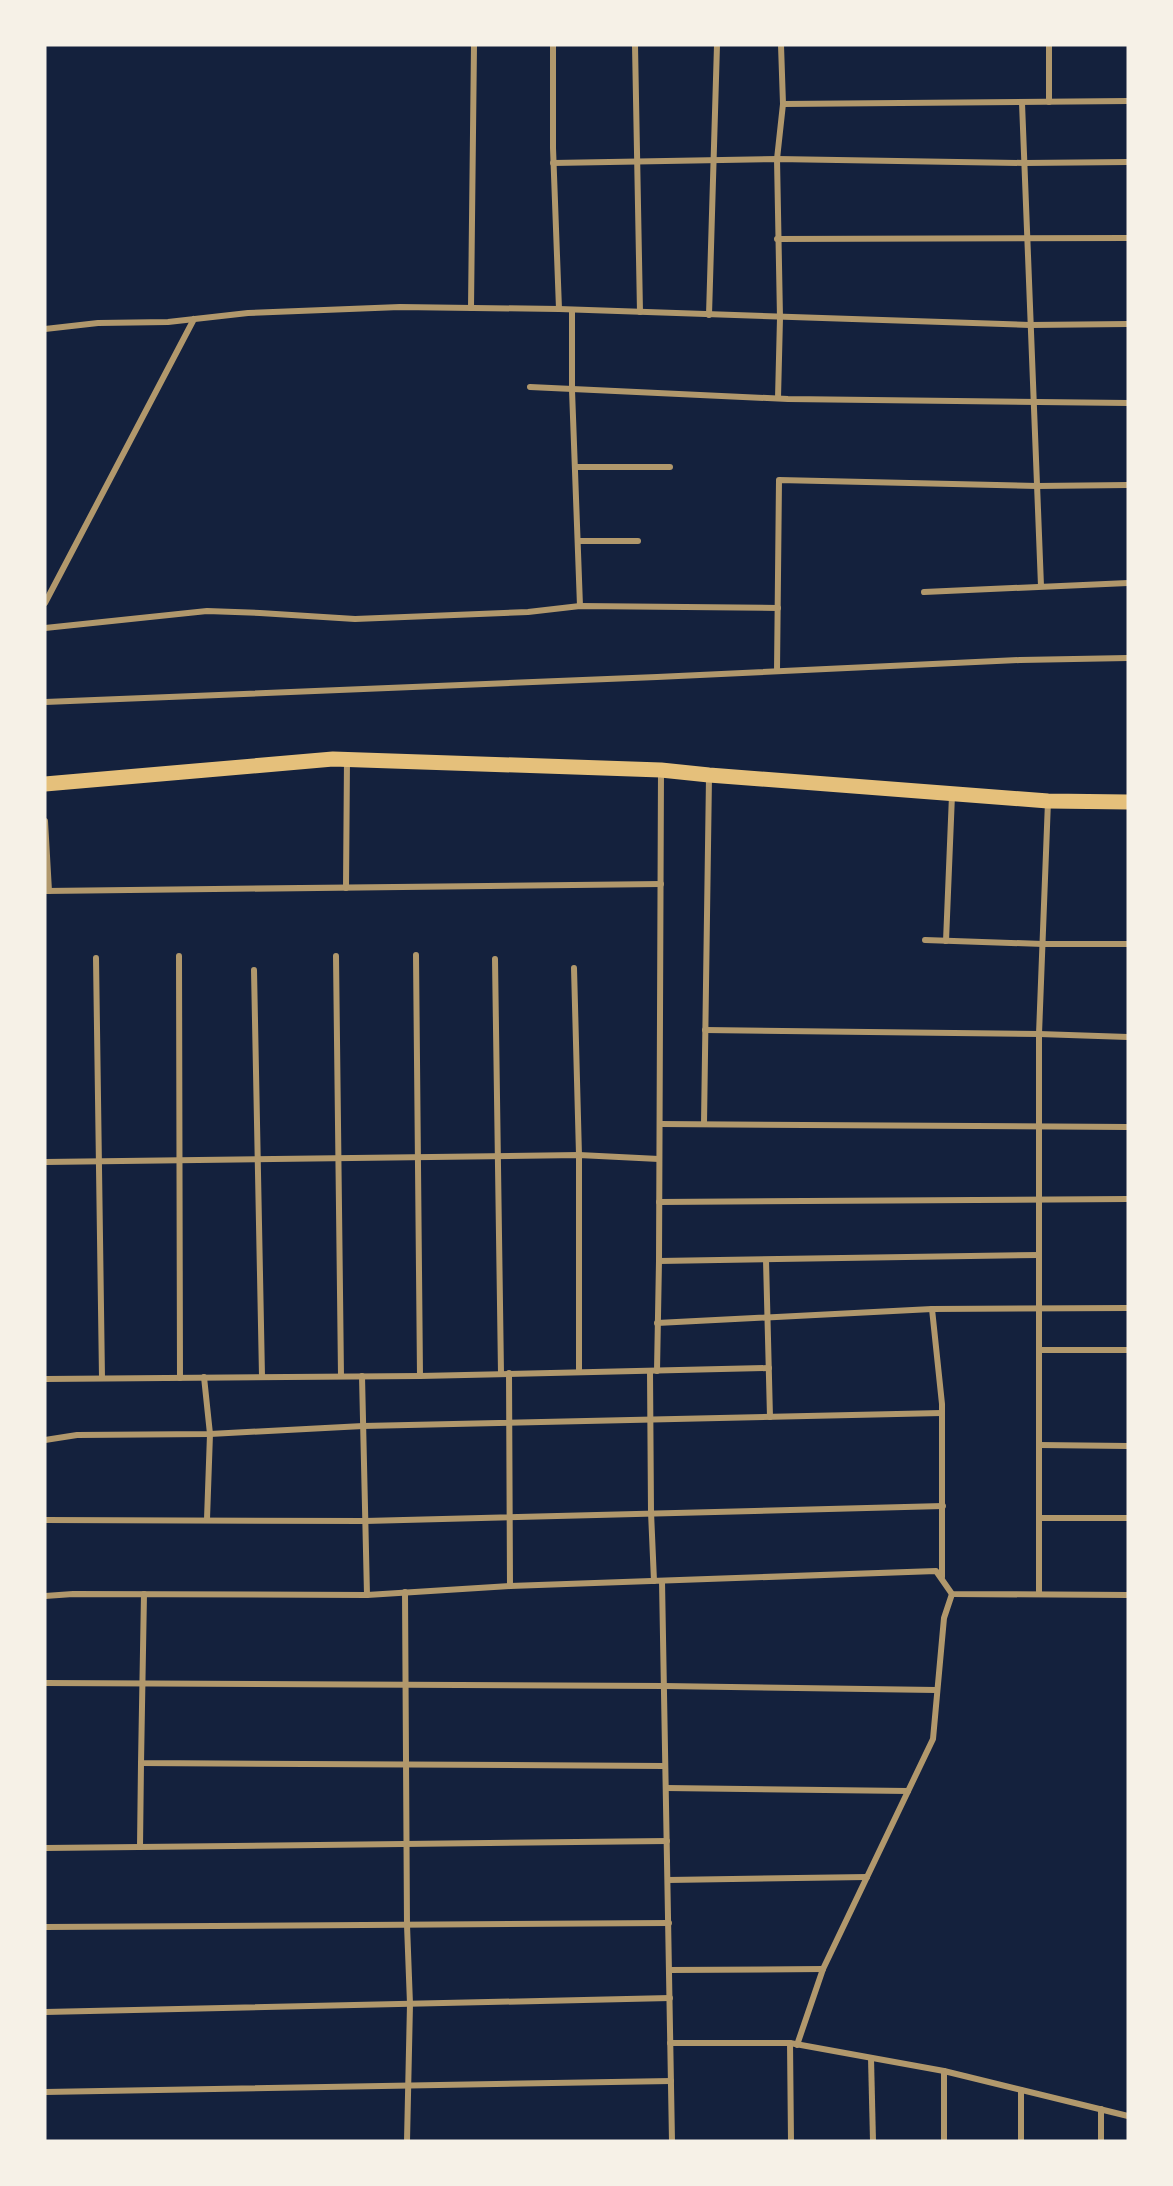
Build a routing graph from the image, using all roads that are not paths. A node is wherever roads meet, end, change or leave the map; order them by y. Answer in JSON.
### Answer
{"nodes":[{"id":1,"x":474,"y":45,"type":"edge"},
{"id":2,"x":553,"y":45,"type":"edge"},
{"id":3,"x":634,"y":45,"type":"edge"},
{"id":4,"x":717,"y":45,"type":"edge"},
{"id":5,"x":781,"y":45,"type":"edge"},
{"id":6,"x":1049,"y":45,"type":"edge"},
{"id":7,"x":1128,"y":100,"type":"edge"},
{"id":8,"x":1049,"y":102,"type":"junction"},
{"id":9,"x":1022,"y":103,"type":"junction"},
{"id":10,"x":783,"y":104,"type":"junction"},
{"id":11,"x":777,"y":159,"type":"junction"},
{"id":12,"x":714,"y":160,"type":"junction"},
{"id":13,"x":637,"y":162,"type":"junction"},
{"id":14,"x":1128,"y":162,"type":"edge"},
{"id":15,"x":553,"y":163,"type":"junction"},
{"id":16,"x":1024,"y":163,"type":"junction"},
{"id":17,"x":1027,"y":237,"type":"junction"},
{"id":18,"x":777,"y":238,"type":"junction"},
{"id":19,"x":1128,"y":238,"type":"edge"},
{"id":20,"x":471,"y":308,"type":"junction"},
{"id":21,"x":559,"y":309,"type":"junction"},
{"id":22,"x":572,"y":310,"type":"junction"},
{"id":23,"x":640,"y":312,"type":"junction"},
{"id":24,"x":709,"y":315,"type":"junction"},
{"id":25,"x":780,"y":318,"type":"junction"},
{"id":26,"x":194,"y":319,"type":"junction"},
{"id":27,"x":1128,"y":324,"type":"edge"},
{"id":28,"x":1030,"y":325,"type":"junction"},
{"id":29,"x":45,"y":330,"type":"edge"},
{"id":30,"x":530,"y":387,"type":"dead end"},
{"id":31,"x":572,"y":390,"type":"junction"},
{"id":32,"x":778,"y":398,"type":"junction"},
{"id":33,"x":1034,"y":402,"type":"junction"},
{"id":34,"x":1128,"y":403,"type":"edge"},
{"id":35,"x":575,"y":467,"type":"junction"},
{"id":36,"x":670,"y":467,"type":"dead end"},
{"id":37,"x":1128,"y":485,"type":"edge"},
{"id":38,"x":1037,"y":486,"type":"junction"},
{"id":39,"x":638,"y":541,"type":"dead end"},
{"id":40,"x":578,"y":542,"type":"junction"},
{"id":41,"x":1128,"y":583,"type":"edge"},
{"id":42,"x":1041,"y":586,"type":"junction"},
{"id":43,"x":924,"y":592,"type":"dead end"},
{"id":44,"x":45,"y":603,"type":"edge"},
{"id":45,"x":580,"y":606,"type":"junction"},
{"id":46,"x":778,"y":608,"type":"junction"},
{"id":47,"x":45,"y":628,"type":"edge"},
{"id":48,"x":1128,"y":658,"type":"edge"},
{"id":49,"x":777,"y":671,"type":"junction"},
{"id":50,"x":45,"y":702,"type":"edge"},
{"id":51,"x":347,"y":759,"type":"junction"},
{"id":52,"x":661,"y":770,"type":"junction"},
{"id":53,"x":709,"y":775,"type":"junction"},
{"id":54,"x":45,"y":784,"type":"edge"},
{"id":55,"x":952,"y":794,"type":"junction"},
{"id":56,"x":1048,"y":801,"type":"junction"},
{"id":57,"x":1128,"y":802,"type":"edge"},
{"id":58,"x":45,"y":821,"type":"edge"},
{"id":59,"x":661,"y":884,"type":"junction"},
{"id":60,"x":346,"y":888,"type":"junction"},
{"id":61,"x":47,"y":891,"type":"edge"},
{"id":62,"x":925,"y":940,"type":"dead end"},
{"id":63,"x":946,"y":941,"type":"junction"},
{"id":64,"x":1043,"y":944,"type":"junction"},
{"id":65,"x":1128,"y":944,"type":"edge"},
{"id":66,"x":416,"y":955,"type":"dead end"},
{"id":67,"x":179,"y":956,"type":"dead end"},
{"id":68,"x":336,"y":956,"type":"dead end"},
{"id":69,"x":96,"y":958,"type":"dead end"},
{"id":70,"x":495,"y":959,"type":"dead end"},
{"id":71,"x":574,"y":968,"type":"dead end"},
{"id":72,"x":254,"y":970,"type":"dead end"},
{"id":73,"x":705,"y":1030,"type":"junction"},
{"id":74,"x":1039,"y":1034,"type":"junction"},
{"id":75,"x":1128,"y":1038,"type":"edge"},
{"id":76,"x":660,"y":1124,"type":"junction"},
{"id":77,"x":704,"y":1124,"type":"junction"},
{"id":78,"x":1039,"y":1127,"type":"junction"},
{"id":79,"x":1128,"y":1128,"type":"edge"},
{"id":80,"x":579,"y":1155,"type":"junction"},
{"id":81,"x":498,"y":1156,"type":"junction"},
{"id":82,"x":419,"y":1158,"type":"junction"},
{"id":83,"x":337,"y":1159,"type":"junction"},
{"id":84,"x":659,"y":1159,"type":"junction"},
{"id":85,"x":258,"y":1160,"type":"junction"},
{"id":86,"x":179,"y":1161,"type":"junction"},
{"id":87,"x":45,"y":1162,"type":"edge"},
{"id":88,"x":99,"y":1162,"type":"junction"},
{"id":89,"x":1039,"y":1198,"type":"junction"},
{"id":90,"x":1128,"y":1198,"type":"edge"},
{"id":91,"x":659,"y":1202,"type":"junction"},
{"id":92,"x":1039,"y":1256,"type":"junction"},
{"id":93,"x":766,"y":1260,"type":"junction"},
{"id":94,"x":659,"y":1261,"type":"junction"},
{"id":95,"x":1039,"y":1308,"type":"junction"},
{"id":96,"x":1128,"y":1308,"type":"edge"},
{"id":97,"x":932,"y":1309,"type":"junction"},
{"id":98,"x":766,"y":1317,"type":"junction"},
{"id":99,"x":657,"y":1323,"type":"junction"},
{"id":100,"x":1039,"y":1350,"type":"junction"},
{"id":101,"x":1128,"y":1350,"type":"edge"},
{"id":102,"x":769,"y":1368,"type":"junction"},
{"id":103,"x":653,"y":1371,"type":"junction"},
{"id":104,"x":579,"y":1372,"type":"junction"},
{"id":105,"x":501,"y":1373,"type":"junction"},
{"id":106,"x":509,"y":1373,"type":"junction"},
{"id":107,"x":262,"y":1376,"type":"junction"},
{"id":108,"x":341,"y":1376,"type":"junction"},
{"id":109,"x":362,"y":1376,"type":"junction"},
{"id":110,"x":420,"y":1376,"type":"junction"},
{"id":111,"x":204,"y":1377,"type":"junction"},
{"id":112,"x":102,"y":1378,"type":"junction"},
{"id":113,"x":180,"y":1378,"type":"junction"},
{"id":114,"x":45,"y":1379,"type":"edge"},
{"id":115,"x":942,"y":1413,"type":"junction"},
{"id":116,"x":770,"y":1417,"type":"junction"},
{"id":117,"x":650,"y":1420,"type":"junction"},
{"id":118,"x":510,"y":1423,"type":"junction"},
{"id":119,"x":363,"y":1426,"type":"junction"},
{"id":120,"x":210,"y":1434,"type":"junction"},
{"id":121,"x":45,"y":1440,"type":"edge"},
{"id":122,"x":1039,"y":1445,"type":"junction"},
{"id":123,"x":1128,"y":1446,"type":"edge"},
{"id":124,"x":943,"y":1506,"type":"junction"},
{"id":125,"x":651,"y":1512,"type":"junction"},
{"id":126,"x":510,"y":1515,"type":"junction"},
{"id":127,"x":1039,"y":1518,"type":"junction"},
{"id":128,"x":1128,"y":1518,"type":"edge"},
{"id":129,"x":207,"y":1519,"type":"junction"},
{"id":130,"x":45,"y":1520,"type":"edge"},
{"id":131,"x":365,"y":1521,"type":"junction"},
{"id":132,"x":942,"y":1578,"type":"junction"},
{"id":133,"x":654,"y":1581,"type":"junction"},
{"id":134,"x":662,"y":1581,"type":"junction"},
{"id":135,"x":510,"y":1586,"type":"junction"},
{"id":136,"x":405,"y":1592,"type":"junction"},
{"id":137,"x":144,"y":1594,"type":"junction"},
{"id":138,"x":952,"y":1594,"type":"junction"},
{"id":139,"x":1039,"y":1594,"type":"junction"},
{"id":140,"x":367,"y":1595,"type":"junction"},
{"id":141,"x":1128,"y":1595,"type":"edge"},
{"id":142,"x":45,"y":1596,"type":"edge"},
{"id":143,"x":143,"y":1682,"type":"junction"},
{"id":144,"x":45,"y":1683,"type":"edge"},
{"id":145,"x":406,"y":1684,"type":"junction"},
{"id":146,"x":664,"y":1686,"type":"junction"},
{"id":147,"x":936,"y":1690,"type":"junction"},
{"id":148,"x":141,"y":1763,"type":"junction"},
{"id":149,"x":407,"y":1766,"type":"junction"},
{"id":150,"x":664,"y":1766,"type":"junction"},
{"id":151,"x":666,"y":1788,"type":"junction"},
{"id":152,"x":908,"y":1791,"type":"junction"},
{"id":153,"x":667,"y":1841,"type":"junction"},
{"id":154,"x":407,"y":1845,"type":"junction"},
{"id":155,"x":140,"y":1847,"type":"junction"},
{"id":156,"x":45,"y":1848,"type":"edge"},
{"id":157,"x":867,"y":1877,"type":"junction"},
{"id":158,"x":668,"y":1880,"type":"junction"},
{"id":159,"x":669,"y":1923,"type":"junction"},
{"id":160,"x":407,"y":1925,"type":"junction"},
{"id":161,"x":45,"y":1927,"type":"edge"},
{"id":162,"x":669,"y":1970,"type":"junction"},
{"id":163,"x":823,"y":1970,"type":"junction"},
{"id":164,"x":670,"y":1998,"type":"junction"},
{"id":165,"x":410,"y":2004,"type":"junction"},
{"id":166,"x":45,"y":2012,"type":"edge"},
{"id":167,"x":670,"y":2043,"type":"junction"},
{"id":168,"x":794,"y":2044,"type":"junction"},
{"id":169,"x":871,"y":2058,"type":"junction"},
{"id":170,"x":944,"y":2071,"type":"junction"},
{"id":171,"x":671,"y":2081,"type":"junction"},
{"id":172,"x":408,"y":2086,"type":"junction"},
{"id":173,"x":1021,"y":2090,"type":"junction"},
{"id":174,"x":45,"y":2092,"type":"edge"},
{"id":175,"x":1101,"y":2109,"type":"junction"},
{"id":176,"x":1128,"y":2116,"type":"edge"},
{"id":177,"x":407,"y":2141,"type":"edge"},
{"id":178,"x":672,"y":2141,"type":"edge"},
{"id":179,"x":791,"y":2141,"type":"edge"},
{"id":180,"x":873,"y":2141,"type":"edge"},
{"id":181,"x":945,"y":2141,"type":"edge"},
{"id":182,"x":1021,"y":2141,"type":"edge"},
{"id":183,"x":1101,"y":2141,"type":"edge"}],
"edges":[{"from":1,"to":20,"type":"street"},
{"from":2,"to":15,"type":"street"},
{"from":3,"to":13,"type":"street"},
{"from":4,"to":12,"type":"street"},
{"from":5,"to":10,"type":"street"},
{"from":6,"to":8,"type":"street"},
{"from":7,"to":8,"type":"street"},
{"from":8,"to":9,"type":"street"},
{"from":9,"to":10,"type":"street"},
{"from":9,"to":16,"type":"street"},
{"from":10,"to":11,"type":"street"},
{"from":11,"to":12,"type":"street"},
{"from":11,"to":16,"type":"street"},
{"from":11,"to":18,"type":"street"},
{"from":12,"to":13,"type":"street"},
{"from":12,"to":24,"type":"street"},
{"from":13,"to":15,"type":"street"},
{"from":13,"to":23,"type":"street"},
{"from":14,"to":16,"type":"street"},
{"from":15,"to":21,"type":"street"},
{"from":16,"to":17,"type":"street"},
{"from":17,"to":18,"type":"street"},
{"from":17,"to":19,"type":"street"},
{"from":17,"to":28,"type":"street"},
{"from":18,"to":25,"type":"street"},
{"from":20,"to":21,"type":"street"},
{"from":20,"to":26,"type":"street"},
{"from":21,"to":22,"type":"street"},
{"from":22,"to":23,"type":"street"},
{"from":22,"to":31,"type":"street"},
{"from":23,"to":24,"type":"street"},
{"from":24,"to":25,"type":"street"},
{"from":25,"to":28,"type":"street"},
{"from":25,"to":32,"type":"street"},
{"from":26,"to":29,"type":"street"},
{"from":26,"to":44,"type":"street"},
{"from":27,"to":28,"type":"street"},
{"from":28,"to":33,"type":"street"},
{"from":30,"to":31,"type":"street"},
{"from":31,"to":32,"type":"street"},
{"from":31,"to":35,"type":"street"},
{"from":32,"to":33,"type":"street"},
{"from":33,"to":34,"type":"street"},
{"from":33,"to":38,"type":"street"},
{"from":35,"to":36,"type":"street"},
{"from":35,"to":40,"type":"street"},
{"from":37,"to":38,"type":"street"},
{"from":38,"to":42,"type":"street"},
{"from":38,"to":46,"type":"street"},
{"from":39,"to":40,"type":"street"},
{"from":40,"to":45,"type":"street"},
{"from":41,"to":42,"type":"street"},
{"from":42,"to":43,"type":"street"},
{"from":45,"to":46,"type":"street"},
{"from":45,"to":47,"type":"street"},
{"from":46,"to":49,"type":"street"},
{"from":48,"to":49,"type":"street"},
{"from":49,"to":50,"type":"street"},
{"from":51,"to":52,"type":"main road"},
{"from":51,"to":54,"type":"main road"},
{"from":51,"to":60,"type":"street"},
{"from":52,"to":53,"type":"main road"},
{"from":52,"to":59,"type":"street"},
{"from":53,"to":55,"type":"main road"},
{"from":53,"to":73,"type":"street"},
{"from":55,"to":56,"type":"main road"},
{"from":55,"to":63,"type":"street"},
{"from":56,"to":57,"type":"main road"},
{"from":56,"to":64,"type":"street"},
{"from":58,"to":61,"type":"street"},
{"from":59,"to":60,"type":"street"},
{"from":59,"to":76,"type":"street"},
{"from":60,"to":61,"type":"street"},
{"from":62,"to":63,"type":"street"},
{"from":63,"to":64,"type":"street"},
{"from":64,"to":65,"type":"street"},
{"from":64,"to":74,"type":"street"},
{"from":66,"to":82,"type":"street"},
{"from":67,"to":86,"type":"street"},
{"from":68,"to":83,"type":"street"},
{"from":69,"to":88,"type":"street"},
{"from":70,"to":81,"type":"street"},
{"from":71,"to":80,"type":"street"},
{"from":72,"to":85,"type":"street"},
{"from":73,"to":74,"type":"street"},
{"from":73,"to":77,"type":"street"},
{"from":74,"to":75,"type":"street"},
{"from":74,"to":78,"type":"street"},
{"from":76,"to":77,"type":"street"},
{"from":76,"to":84,"type":"street"},
{"from":77,"to":78,"type":"street"},
{"from":78,"to":79,"type":"street"},
{"from":78,"to":89,"type":"street"},
{"from":80,"to":81,"type":"street"},
{"from":80,"to":84,"type":"street"},
{"from":80,"to":104,"type":"street"},
{"from":81,"to":82,"type":"street"},
{"from":81,"to":105,"type":"street"},
{"from":82,"to":83,"type":"street"},
{"from":82,"to":110,"type":"street"},
{"from":83,"to":85,"type":"street"},
{"from":83,"to":108,"type":"street"},
{"from":84,"to":91,"type":"street"},
{"from":85,"to":86,"type":"street"},
{"from":85,"to":107,"type":"street"},
{"from":86,"to":88,"type":"street"},
{"from":86,"to":113,"type":"street"},
{"from":87,"to":88,"type":"street"},
{"from":88,"to":112,"type":"street"},
{"from":89,"to":90,"type":"street"},
{"from":89,"to":91,"type":"street"},
{"from":89,"to":92,"type":"street"},
{"from":91,"to":94,"type":"street"},
{"from":92,"to":93,"type":"street"},
{"from":92,"to":95,"type":"street"},
{"from":93,"to":94,"type":"street"},
{"from":93,"to":98,"type":"street"},
{"from":94,"to":99,"type":"street"},
{"from":95,"to":96,"type":"street"},
{"from":95,"to":97,"type":"street"},
{"from":95,"to":100,"type":"street"},
{"from":97,"to":98,"type":"street"},
{"from":97,"to":115,"type":"street"},
{"from":98,"to":99,"type":"street"},
{"from":98,"to":102,"type":"street"},
{"from":99,"to":103,"type":"street"},
{"from":100,"to":101,"type":"street"},
{"from":100,"to":122,"type":"street"},
{"from":102,"to":103,"type":"street"},
{"from":102,"to":116,"type":"street"},
{"from":103,"to":104,"type":"street"},
{"from":103,"to":117,"type":"street"},
{"from":104,"to":106,"type":"street"},
{"from":105,"to":106,"type":"street"},
{"from":105,"to":110,"type":"street"},
{"from":106,"to":118,"type":"street"},
{"from":107,"to":108,"type":"street"},
{"from":107,"to":111,"type":"street"},
{"from":108,"to":109,"type":"street"},
{"from":109,"to":110,"type":"street"},
{"from":109,"to":119,"type":"street"},
{"from":111,"to":113,"type":"street"},
{"from":111,"to":120,"type":"street"},
{"from":112,"to":113,"type":"street"},
{"from":112,"to":114,"type":"street"},
{"from":115,"to":116,"type":"street"},
{"from":115,"to":124,"type":"street"},
{"from":116,"to":117,"type":"street"},
{"from":117,"to":118,"type":"street"},
{"from":117,"to":125,"type":"street"},
{"from":118,"to":119,"type":"street"},
{"from":118,"to":126,"type":"street"},
{"from":119,"to":120,"type":"street"},
{"from":119,"to":131,"type":"street"},
{"from":120,"to":121,"type":"street"},
{"from":120,"to":129,"type":"street"},
{"from":122,"to":123,"type":"street"},
{"from":122,"to":127,"type":"street"},
{"from":124,"to":125,"type":"street"},
{"from":124,"to":132,"type":"street"},
{"from":125,"to":126,"type":"street"},
{"from":125,"to":133,"type":"street"},
{"from":126,"to":131,"type":"street"},
{"from":126,"to":135,"type":"street"},
{"from":127,"to":128,"type":"street"},
{"from":127,"to":139,"type":"street"},
{"from":129,"to":130,"type":"street"},
{"from":129,"to":131,"type":"street"},
{"from":131,"to":140,"type":"street"},
{"from":132,"to":134,"type":"street"},
{"from":132,"to":138,"type":"street"},
{"from":133,"to":134,"type":"street"},
{"from":133,"to":135,"type":"street"},
{"from":134,"to":146,"type":"street"},
{"from":135,"to":136,"type":"street"},
{"from":136,"to":140,"type":"street"},
{"from":136,"to":145,"type":"street"},
{"from":137,"to":140,"type":"street"},
{"from":137,"to":142,"type":"street"},
{"from":137,"to":143,"type":"street"},
{"from":138,"to":139,"type":"street"},
{"from":138,"to":147,"type":"street"},
{"from":139,"to":141,"type":"street"},
{"from":143,"to":144,"type":"street"},
{"from":143,"to":145,"type":"street"},
{"from":143,"to":148,"type":"street"},
{"from":145,"to":146,"type":"street"},
{"from":145,"to":149,"type":"street"},
{"from":146,"to":147,"type":"street"},
{"from":146,"to":150,"type":"street"},
{"from":147,"to":152,"type":"street"},
{"from":148,"to":149,"type":"street"},
{"from":148,"to":155,"type":"street"},
{"from":149,"to":150,"type":"street"},
{"from":149,"to":154,"type":"street"},
{"from":150,"to":151,"type":"street"},
{"from":151,"to":152,"type":"street"},
{"from":151,"to":153,"type":"street"},
{"from":152,"to":157,"type":"street"},
{"from":153,"to":154,"type":"street"},
{"from":153,"to":158,"type":"street"},
{"from":154,"to":155,"type":"street"},
{"from":154,"to":160,"type":"street"},
{"from":155,"to":156,"type":"street"},
{"from":157,"to":158,"type":"street"},
{"from":157,"to":163,"type":"street"},
{"from":158,"to":159,"type":"street"},
{"from":159,"to":160,"type":"street"},
{"from":159,"to":162,"type":"street"},
{"from":160,"to":161,"type":"street"},
{"from":160,"to":165,"type":"street"},
{"from":162,"to":163,"type":"street"},
{"from":162,"to":164,"type":"street"},
{"from":163,"to":168,"type":"street"},
{"from":164,"to":165,"type":"street"},
{"from":164,"to":167,"type":"street"},
{"from":165,"to":166,"type":"street"},
{"from":165,"to":172,"type":"street"},
{"from":167,"to":168,"type":"street"},
{"from":167,"to":171,"type":"street"},
{"from":168,"to":169,"type":"street"},
{"from":168,"to":179,"type":"street"},
{"from":169,"to":170,"type":"street"},
{"from":169,"to":180,"type":"street"},
{"from":170,"to":173,"type":"street"},
{"from":170,"to":181,"type":"street"},
{"from":171,"to":172,"type":"street"},
{"from":171,"to":178,"type":"street"},
{"from":172,"to":174,"type":"street"},
{"from":172,"to":177,"type":"street"},
{"from":173,"to":175,"type":"street"},
{"from":173,"to":182,"type":"street"},
{"from":175,"to":176,"type":"street"},
{"from":175,"to":183,"type":"street"}]}
